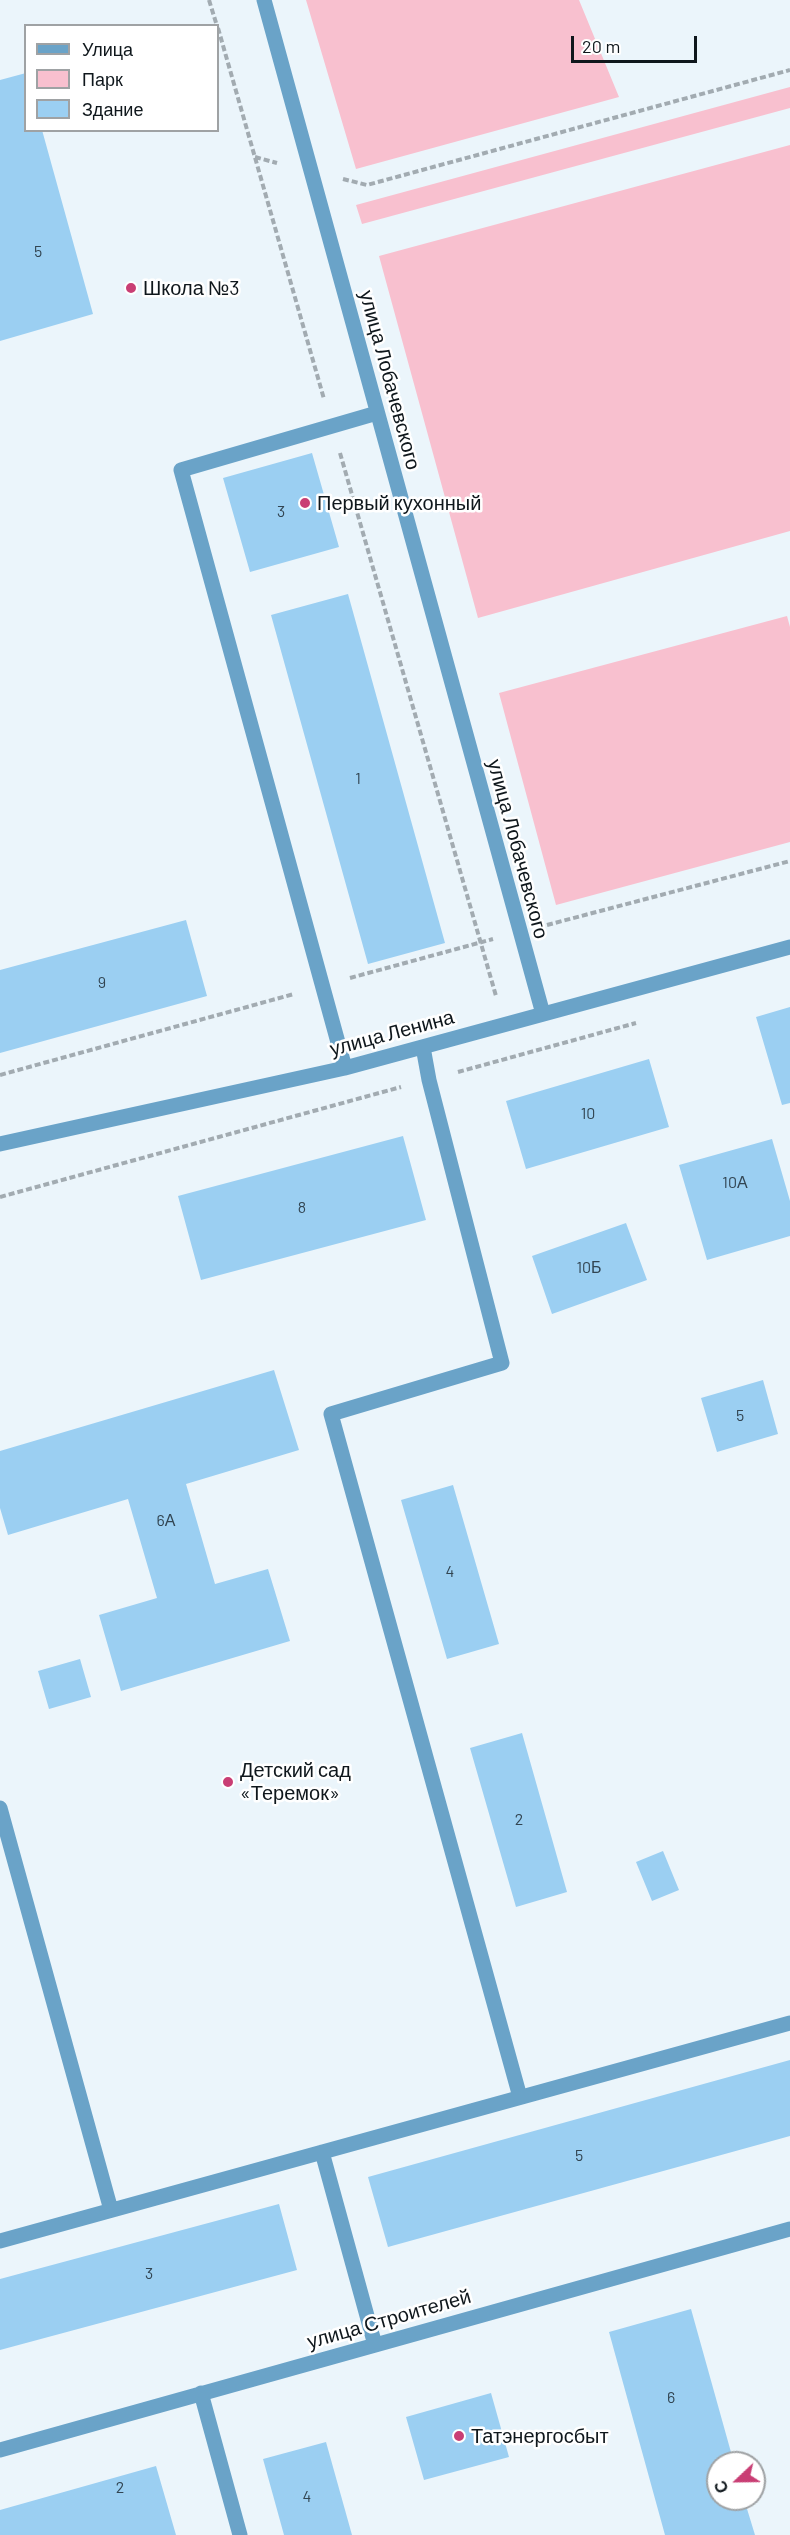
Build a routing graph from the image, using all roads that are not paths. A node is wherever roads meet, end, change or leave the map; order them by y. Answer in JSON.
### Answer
{"nodes":[{"id":1,"x":264,"y":0,"type":"edge"},
{"id":2,"x":377,"y":413,"type":"junction"},
{"id":3,"x":790,"y":946,"type":"edge"},
{"id":4,"x":543,"y":1014,"type":"junction"},
{"id":5,"x":423,"y":1047,"type":"junction"},
{"id":6,"x":345,"y":1068,"type":"junction"},
{"id":7,"x":0,"y":1144,"type":"edge"},
{"id":8,"x":0,"y":1808,"type":"edge"},
{"id":9,"x":790,"y":2023,"type":"edge"},
{"id":10,"x":520,"y":2097,"type":"junction"},
{"id":11,"x":322,"y":2152,"type":"junction"},
{"id":12,"x":111,"y":2210,"type":"junction"},
{"id":13,"x":790,"y":2229,"type":"edge"},
{"id":14,"x":0,"y":2241,"type":"edge"},
{"id":15,"x":375,"y":2345,"type":"junction"},
{"id":16,"x":201,"y":2393,"type":"junction"},
{"id":17,"x":0,"y":2450,"type":"edge"},
{"id":18,"x":240,"y":2535,"type":"edge"}],
"edges":[{"from":1,"to":2,"type":"street","name":"улица Лобачевского"},
{"from":2,"to":4,"type":"street","name":"улица Лобачевского"},
{"from":2,"to":6,"type":"street"},
{"from":3,"to":4,"type":"street","name":"улица Ленина"},
{"from":4,"to":5,"type":"street","name":"улица Ленина"},
{"from":5,"to":6,"type":"street","name":"улица Ленина"},
{"from":5,"to":10,"type":"street"},
{"from":6,"to":7,"type":"street","name":"улица Ленина"},
{"from":8,"to":12,"type":"street"},
{"from":9,"to":10,"type":"street"},
{"from":10,"to":11,"type":"street"},
{"from":11,"to":12,"type":"street"},
{"from":11,"to":15,"type":"street"},
{"from":12,"to":14,"type":"street"},
{"from":13,"to":15,"type":"street","name":"улица Строителей"},
{"from":15,"to":16,"type":"street","name":"улица Строителей"},
{"from":16,"to":17,"type":"street","name":"улица Строителей"},
{"from":16,"to":18,"type":"street"}]}
